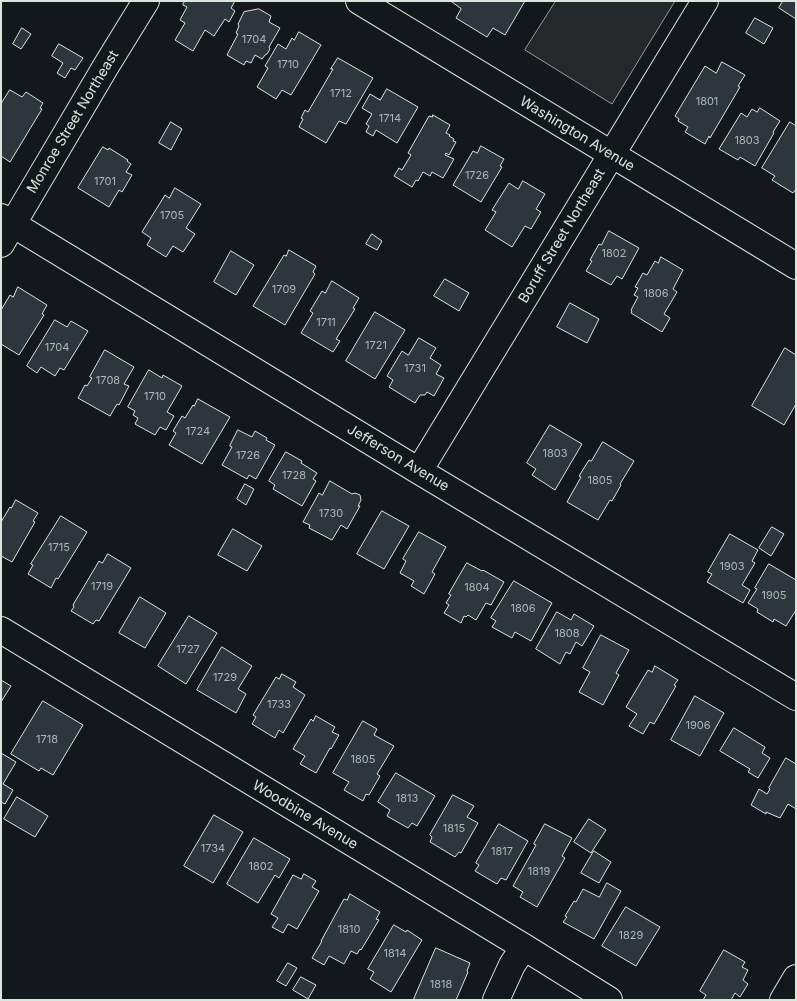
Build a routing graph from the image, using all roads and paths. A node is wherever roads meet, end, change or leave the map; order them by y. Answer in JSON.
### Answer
{"nodes":[{"id":1,"x":146,"y":1,"type":"edge"},
{"id":2,"x":359,"y":1,"type":"edge"},
{"id":3,"x":705,"y":1,"type":"edge"},
{"id":4,"x":612,"y":154,"type":"junction"},
{"id":5,"x":5,"y":228,"type":"edge"},
{"id":6,"x":796,"y":266,"type":"edge"},
{"id":7,"x":419,"y":471,"type":"junction"},
{"id":8,"x":1,"y":630,"type":"edge"},
{"id":9,"x":796,"y":697,"type":"edge"},
{"id":10,"x":524,"y":947,"type":"junction"},
{"id":11,"x":796,"y":978,"type":"edge"},
{"id":12,"x":496,"y":1000,"type":"edge"},
{"id":13,"x":609,"y":1000,"type":"edge"},
{"id":14,"x":783,"y":1000,"type":"edge"}],
"edges":[{"from":1,"to":5,"type":"street","name":"Monroe Street Northeast"},
{"from":2,"to":4,"type":"street","name":"Washington Avenue"},
{"from":3,"to":4,"type":"street","name":"Boruff Street Northeast"},
{"from":4,"to":6,"type":"street","name":"Washington Avenue"},
{"from":4,"to":7,"type":"street","name":"Boruff Street Northeast"},
{"from":5,"to":7,"type":"street","name":"Jefferson Avenue"},
{"from":7,"to":9,"type":"street","name":"Jefferson Avenue"},
{"from":8,"to":10,"type":"street","name":"Woodbine Avenue"},
{"from":10,"to":12,"type":"street"},
{"from":10,"to":13,"type":"street","name":"Woodbine Avenue"},
{"from":11,"to":14,"type":"street"}]}
